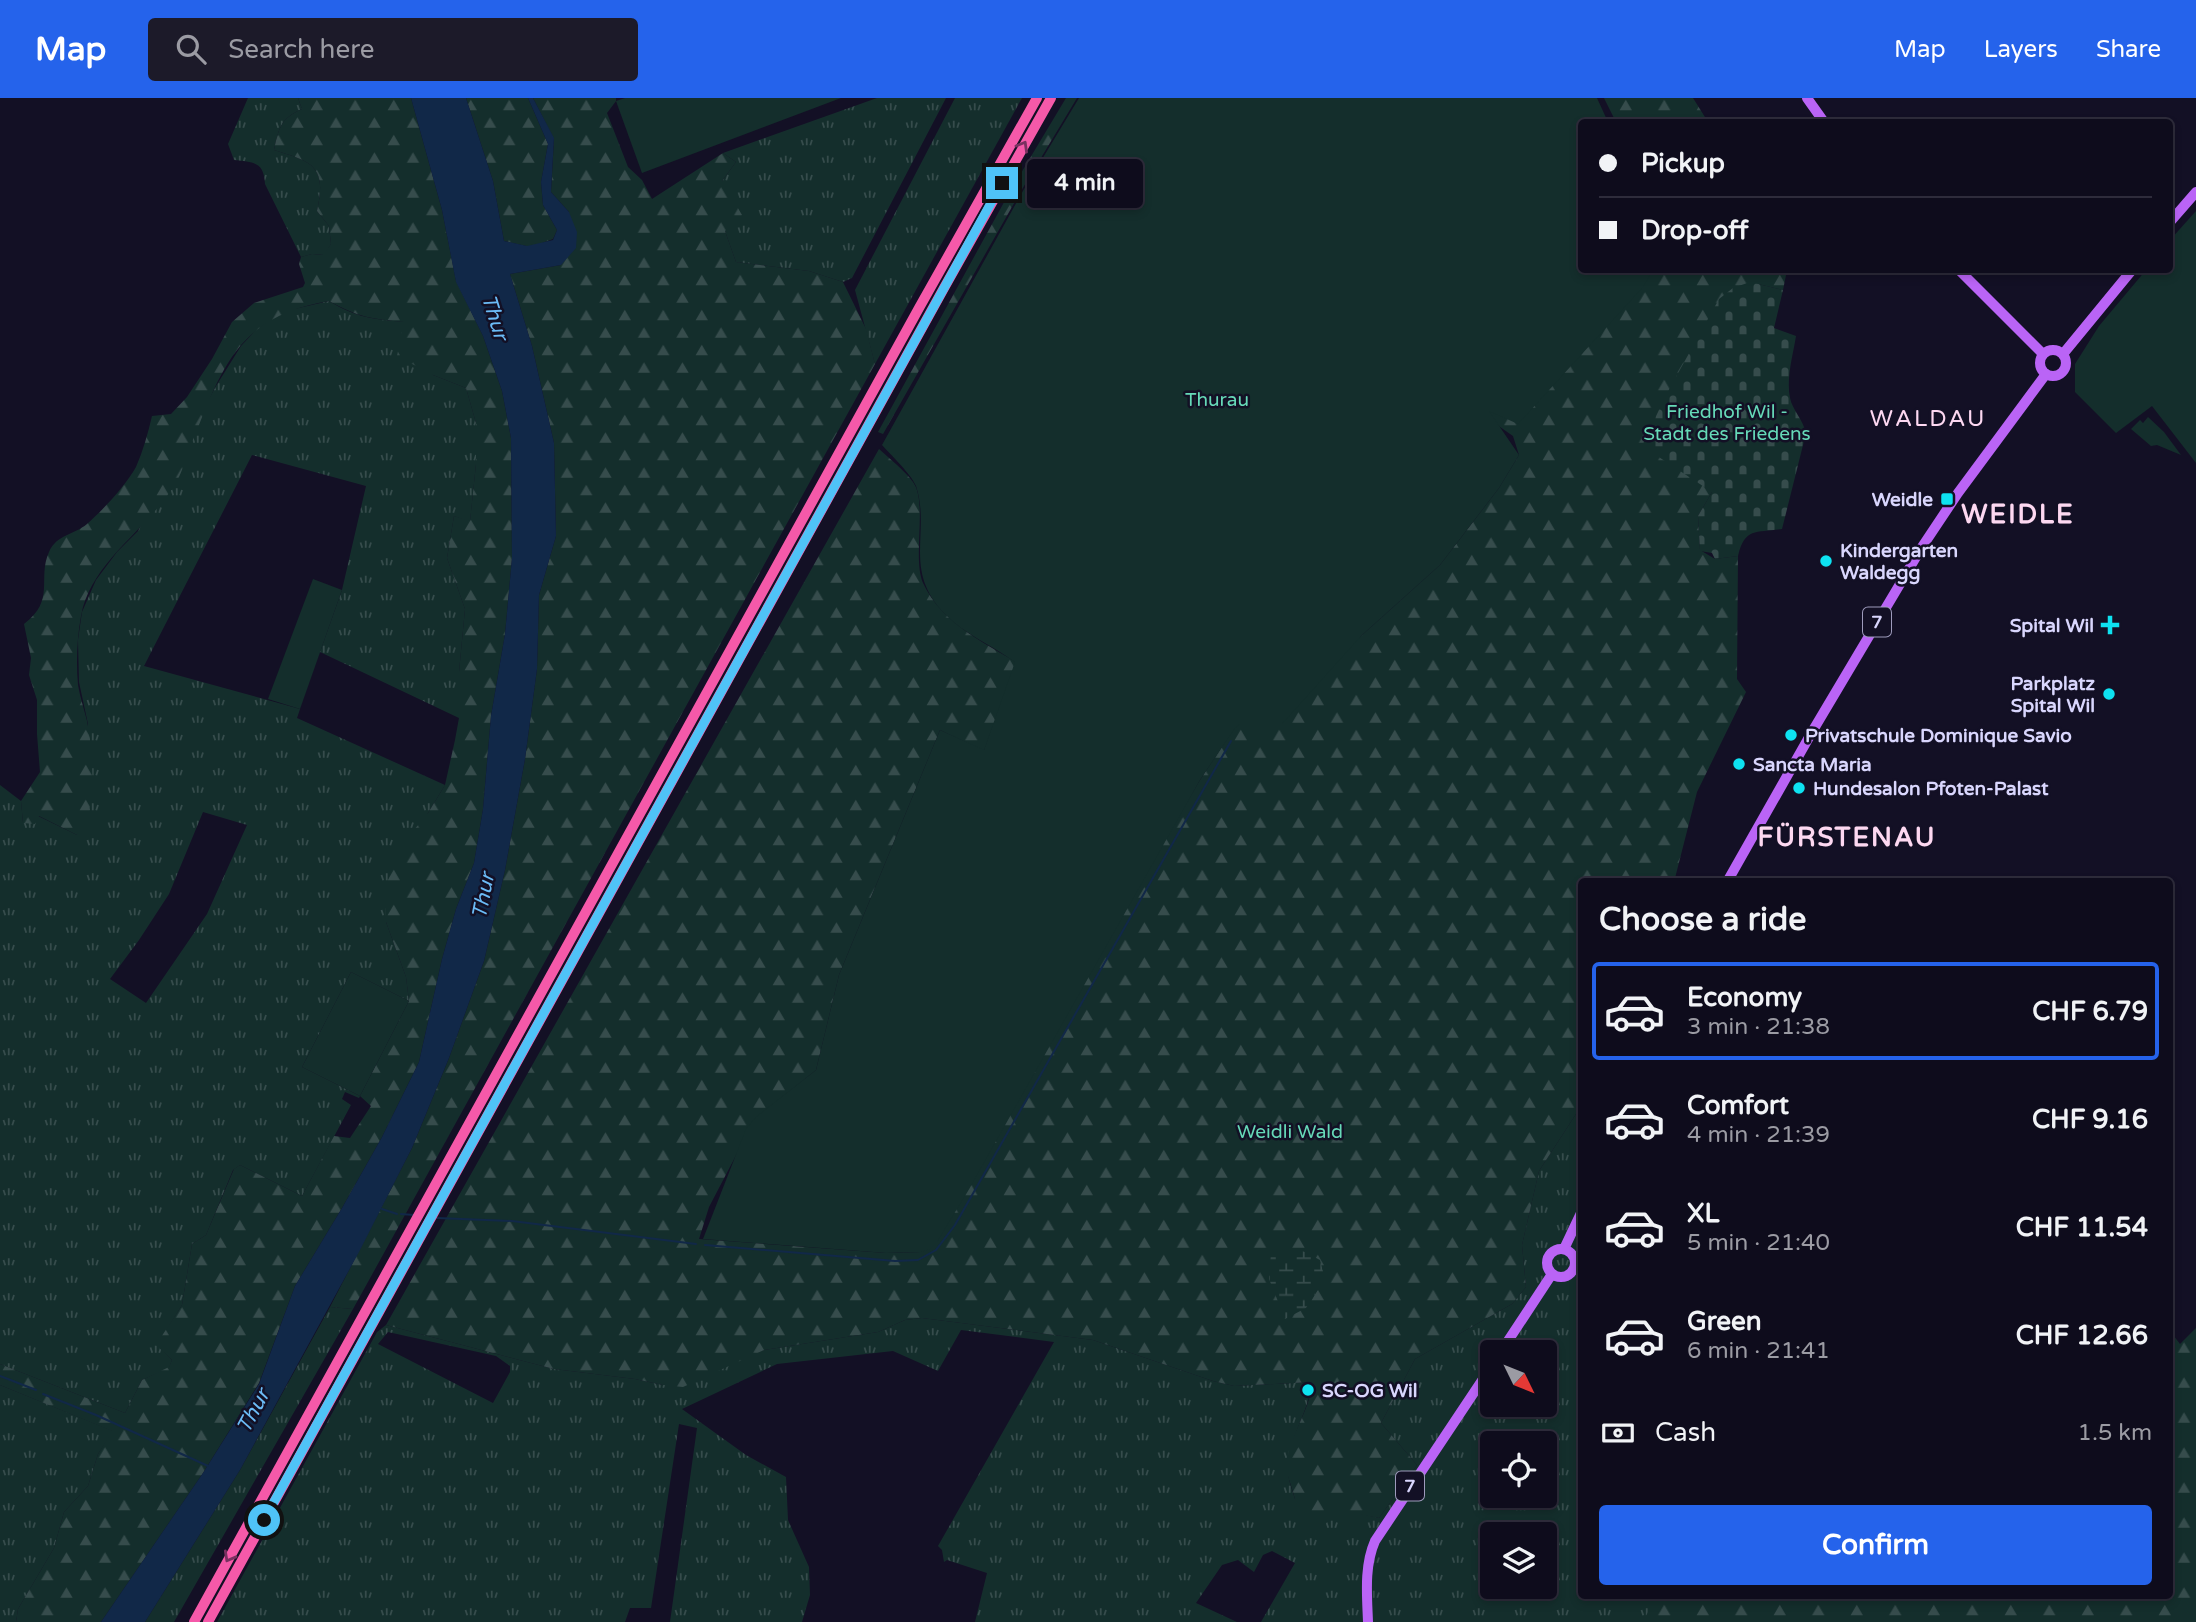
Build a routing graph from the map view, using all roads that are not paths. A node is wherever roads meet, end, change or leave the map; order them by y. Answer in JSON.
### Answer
{"nodes":[{"id":1,"x":1037,"y":98,"type":"edge"},
{"id":2,"x":1051,"y":98,"type":"edge"},
{"id":3,"x":1807,"y":98,"type":"edge"},
{"id":4,"x":1822,"y":119,"type":"edge"},
{"id":5,"x":2196,"y":192,"type":"edge"},
{"id":6,"x":2173,"y":219,"type":"edge"},
{"id":7,"x":1962,"y":273,"type":"edge"},
{"id":8,"x":2130,"y":273,"type":"edge"},
{"id":9,"x":2043,"y":354,"type":"junction"},
{"id":10,"x":2063,"y":354,"type":"junction"},
{"id":11,"x":2046,"y":374,"type":"junction"},
{"id":12,"x":1729,"y":878,"type":"edge"},
{"id":13,"x":1578,"y":1219,"type":"edge"},
{"id":14,"x":1564,"y":1249,"type":"junction"},
{"id":15,"x":1552,"y":1274,"type":"junction"},
{"id":16,"x":1509,"y":1340,"type":"edge"},
{"id":17,"x":1480,"y":1383,"type":"edge"},
{"id":18,"x":194,"y":1622,"type":"edge"},
{"id":19,"x":208,"y":1622,"type":"edge"},
{"id":20,"x":1368,"y":1622,"type":"edge"}],
"edges":[{"from":1,"to":18,"type":"highway","one_way":true},
{"from":19,"to":2,"type":"highway","one_way":true},
{"from":3,"to":4,"type":"main road"},
{"from":5,"to":6,"type":"main road"},
{"from":7,"to":9,"type":"main road"},
{"from":8,"to":10,"type":"main road"},
{"from":9,"to":10,"type":"main road"},
{"from":9,"to":11,"type":"main road"},
{"from":10,"to":11,"type":"main road"},
{"from":11,"to":12,"type":"main road","number":"7"},
{"from":13,"to":14,"type":"main road"},
{"from":14,"to":15,"type":"main road"},
{"from":14,"to":15,"type":"main road"},
{"from":15,"to":16,"type":"main road"},
{"from":17,"to":20,"type":"main road","number":"7"}]}
